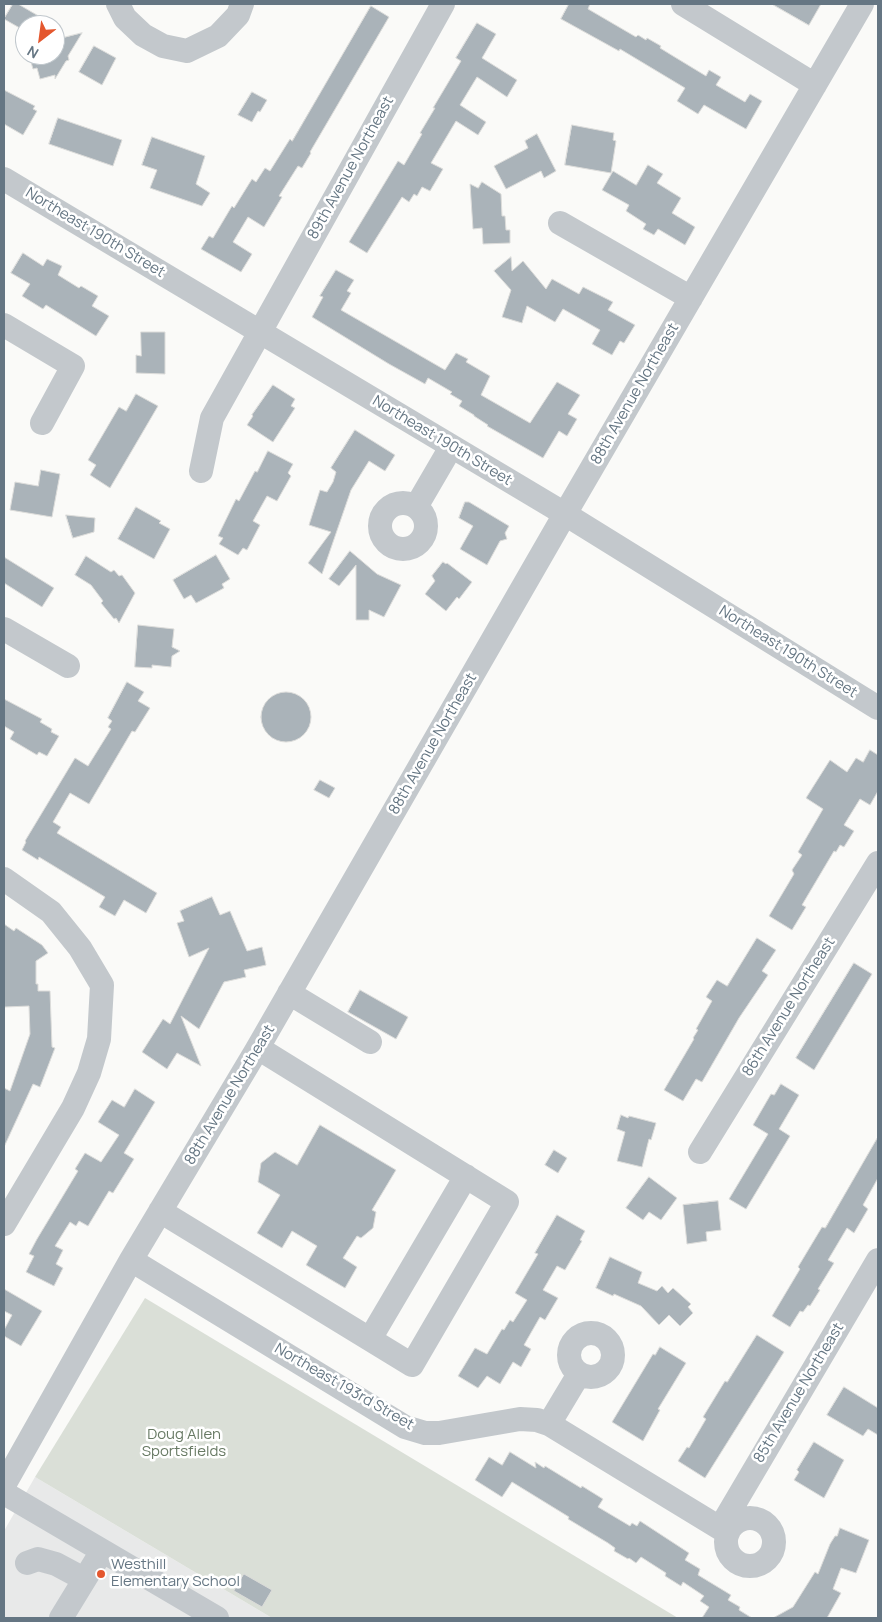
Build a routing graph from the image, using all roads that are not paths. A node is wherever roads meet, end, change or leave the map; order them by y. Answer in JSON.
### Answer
{"nodes":[{"id":1,"x":118,"y":4,"type":"edge"},
{"id":2,"x":242,"y":4,"type":"edge"},
{"id":3,"x":443,"y":4,"type":"edge"},
{"id":4,"x":683,"y":4,"type":"edge"},
{"id":5,"x":862,"y":4,"type":"edge"},
{"id":6,"x":814,"y":85,"type":"junction"},
{"id":7,"x":4,"y":179,"type":"edge"},
{"id":8,"x":560,"y":223,"type":"dead end"},
{"id":9,"x":691,"y":298,"type":"junction"},
{"id":10,"x":4,"y":325,"type":"edge"},
{"id":11,"x":260,"y":332,"type":"junction"},
{"id":12,"x":42,"y":423,"type":"dead end"},
{"id":13,"x":451,"y":447,"type":"junction"},
{"id":14,"x":201,"y":471,"type":"dead end"},
{"id":15,"x":416,"y":507,"type":"dead end"},
{"id":16,"x":565,"y":514,"type":"junction"},
{"id":17,"x":4,"y":629,"type":"edge"},
{"id":18,"x":68,"y":666,"type":"dead end"},
{"id":19,"x":878,"y":708,"type":"edge"},
{"id":20,"x":878,"y":863,"type":"edge"},
{"id":21,"x":4,"y":879,"type":"edge"},
{"id":22,"x":289,"y":994,"type":"junction"},
{"id":23,"x":370,"y":1042,"type":"dead end"},
{"id":24,"x":258,"y":1048,"type":"junction"},
{"id":25,"x":700,"y":1152,"type":"dead end"},
{"id":26,"x":466,"y":1176,"type":"junction"},
{"id":27,"x":160,"y":1211,"type":"junction"},
{"id":28,"x":4,"y":1224,"type":"edge"},
{"id":29,"x":131,"y":1260,"type":"junction"},
{"id":30,"x":878,"y":1260,"type":"edge"},
{"id":31,"x":370,"y":1339,"type":"junction"},
{"id":32,"x":579,"y":1374,"type":"dead end"},
{"id":33,"x":549,"y":1424,"type":"junction"},
{"id":34,"x":4,"y":1485,"type":"edge"},
{"id":35,"x":4,"y":1493,"type":"edge"},
{"id":36,"x":724,"y":1530,"type":"joint"},
{"id":37,"x":102,"y":1551,"type":"junction"},
{"id":38,"x":27,"y":1563,"type":"dead end"},
{"id":39,"x":84,"y":1579,"type":"junction"},
{"id":40,"x":60,"y":1618,"type":"edge"},
{"id":41,"x":217,"y":1618,"type":"edge"}],
"edges":[{"from":1,"to":2,"type":"street"},
{"from":3,"to":11,"type":"street","name":"89th Avenue Northeast"},
{"from":4,"to":6,"type":"street"},
{"from":5,"to":6,"type":"street","name":"88th Avenue Northeast"},
{"from":6,"to":9,"type":"street","name":"88th Avenue Northeast"},
{"from":7,"to":11,"type":"street","name":"Northeast 190th Street"},
{"from":8,"to":9,"type":"street"},
{"from":9,"to":16,"type":"street","name":"88th Avenue Northeast"},
{"from":10,"to":12,"type":"street"},
{"from":11,"to":13,"type":"street","name":"Northeast 190th Street"},
{"from":11,"to":14,"type":"street","name":"89th Avenue Northeast"},
{"from":13,"to":15,"type":"street"},
{"from":13,"to":16,"type":"street","name":"Northeast 190th Street"},
{"from":16,"to":19,"type":"street","name":"Northeast 190th Street"},
{"from":16,"to":22,"type":"street","name":"88th Avenue Northeast"},
{"from":17,"to":18,"type":"street"},
{"from":20,"to":25,"type":"street","name":"86th Avenue Northeast"},
{"from":21,"to":28,"type":"street"},
{"from":22,"to":23,"type":"street"},
{"from":22,"to":24,"type":"street","name":"88th Avenue Northeast"},
{"from":24,"to":26,"type":"street"},
{"from":24,"to":27,"type":"street","name":"88th Avenue Northeast"},
{"from":26,"to":31,"type":"street"},
{"from":26,"to":31,"type":"street"},
{"from":27,"to":29,"type":"street","name":"88th Avenue Northeast"},
{"from":27,"to":31,"type":"street"},
{"from":29,"to":33,"type":"street","name":"Northeast 193rd Street"},
{"from":29,"to":34,"type":"street","name":"88th Avenue Northeast"},
{"from":30,"to":36,"type":"street","name":"85th Avenue Northeast"},
{"from":32,"to":33,"type":"street"},
{"from":33,"to":36,"type":"street","name":"Northeast 193rd Street"},
{"from":35,"to":37,"type":"street"},
{"from":37,"to":39,"type":"street"},
{"from":37,"to":41,"type":"street"},
{"from":38,"to":39,"type":"street"},
{"from":39,"to":40,"type":"street"}]}
